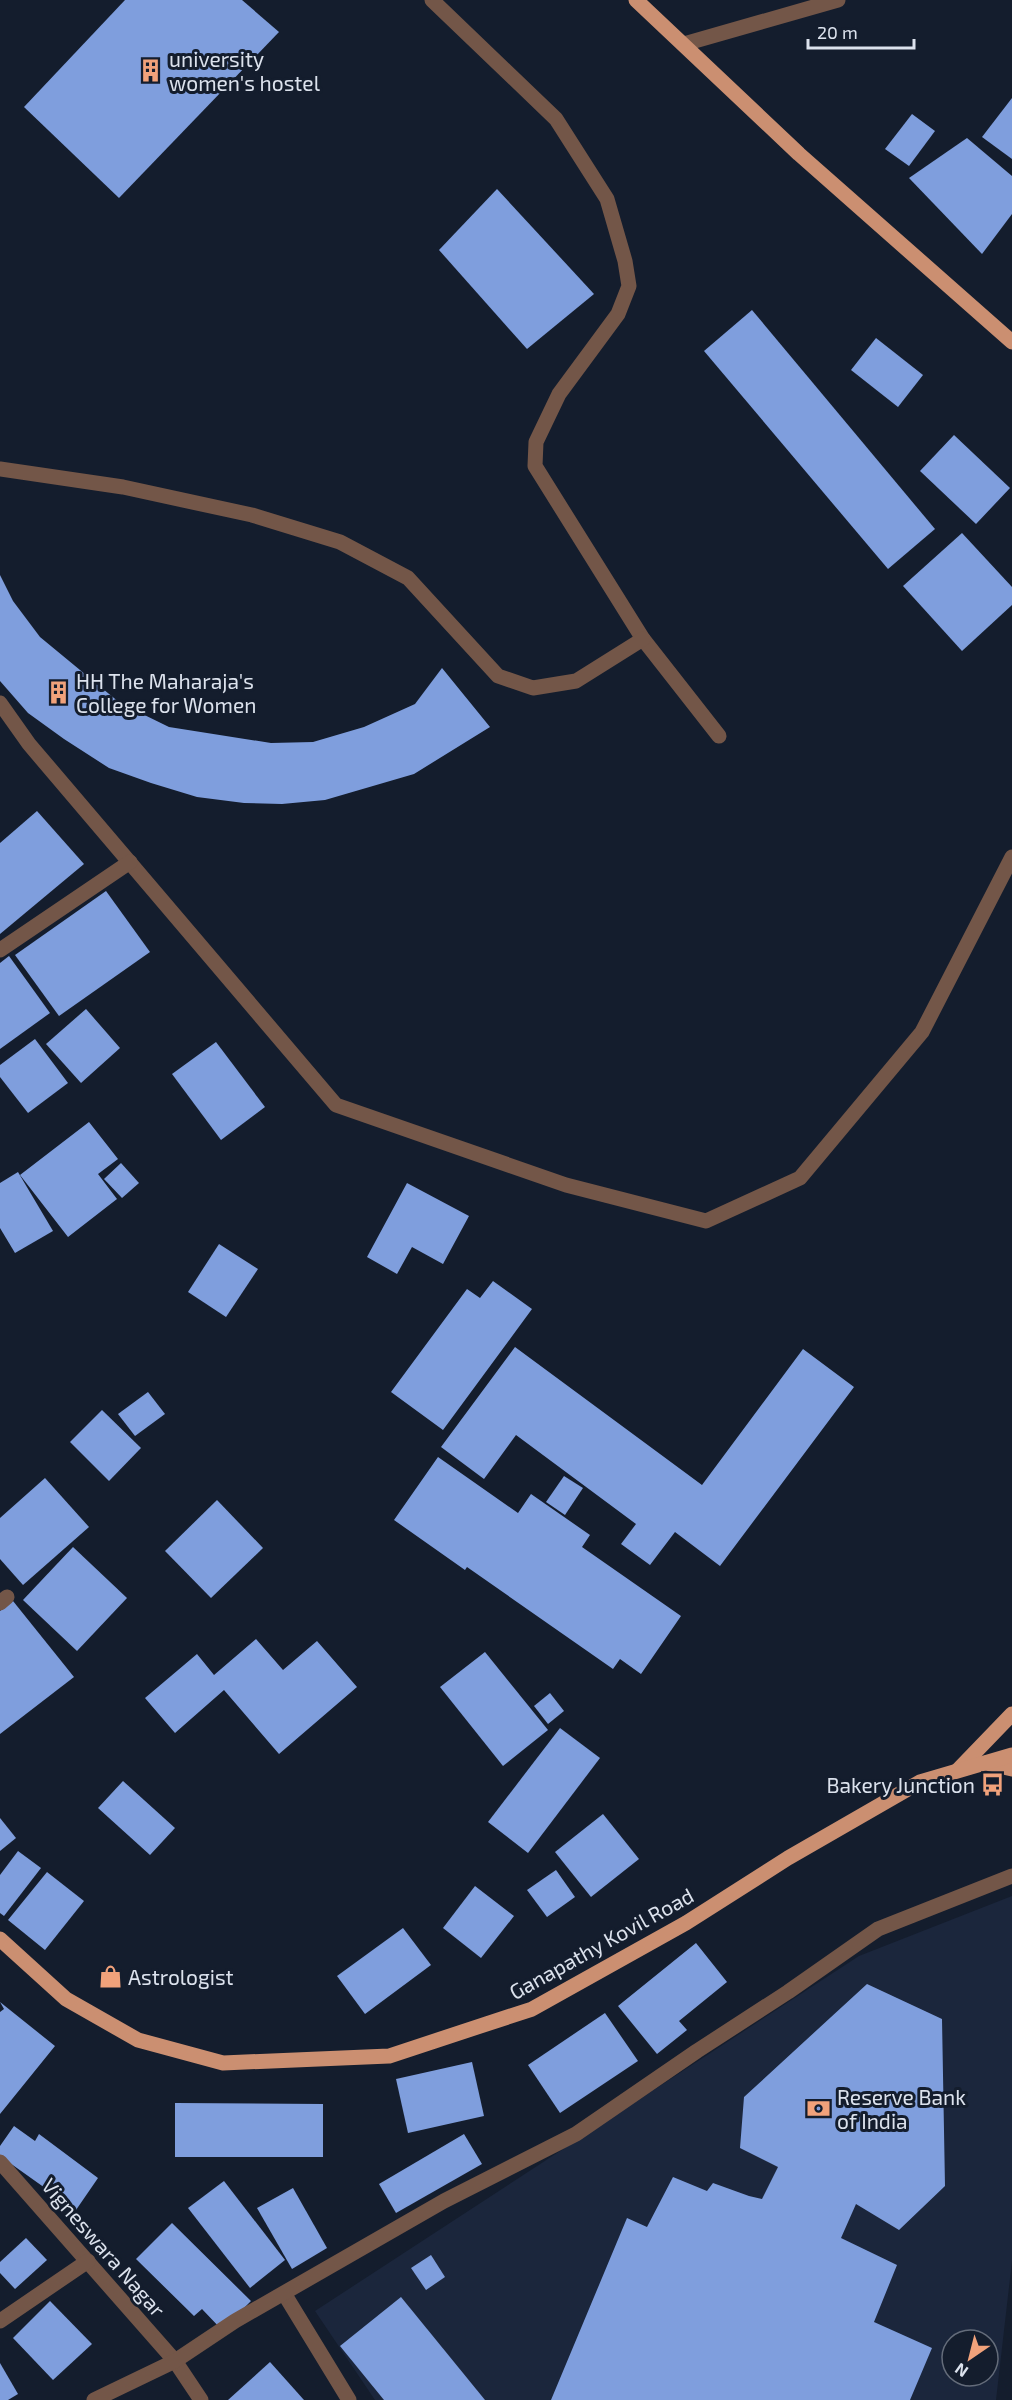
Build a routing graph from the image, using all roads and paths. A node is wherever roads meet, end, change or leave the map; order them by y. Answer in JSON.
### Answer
{"nodes":[{"id":1,"x":432,"y":0,"type":"edge"},
{"id":2,"x":636,"y":0,"type":"edge"},
{"id":3,"x":838,"y":0,"type":"edge"},
{"id":4,"x":684,"y":44,"type":"junction"},
{"id":5,"x":1012,"y":342,"type":"edge"},
{"id":6,"x":0,"y":469,"type":"edge"},
{"id":7,"x":643,"y":639,"type":"junction"},
{"id":8,"x":0,"y":703,"type":"edge"},
{"id":9,"x":719,"y":736,"type":"dead end"},
{"id":10,"x":1012,"y":857,"type":"edge"},
{"id":11,"x":130,"y":862,"type":"junction"},
{"id":12,"x":0,"y":950,"type":"edge"},
{"id":13,"x":1012,"y":1714,"type":"edge"},
{"id":14,"x":1012,"y":1755,"type":"edge"},
{"id":15,"x":985,"y":1763,"type":"junction"},
{"id":16,"x":1012,"y":1769,"type":"edge"},
{"id":17,"x":956,"y":1771,"type":"junction"},
{"id":18,"x":1012,"y":1876,"type":"edge"},
{"id":19,"x":0,"y":1938,"type":"edge"},
{"id":20,"x":0,"y":2162,"type":"edge"},
{"id":21,"x":88,"y":2261,"type":"junction"},
{"id":22,"x":285,"y":2295,"type":"junction"},
{"id":23,"x":0,"y":2321,"type":"edge"},
{"id":24,"x":175,"y":2361,"type":"junction"},
{"id":25,"x":94,"y":2400,"type":"edge"},
{"id":26,"x":201,"y":2400,"type":"edge"},
{"id":27,"x":349,"y":2400,"type":"edge"}],
"edges":[{"from":1,"to":7,"type":"street"},
{"from":2,"to":4,"type":"main road"},
{"from":3,"to":4,"type":"street"},
{"from":4,"to":5,"type":"main road"},
{"from":6,"to":7,"type":"street"},
{"from":7,"to":9,"type":"street"},
{"from":8,"to":11,"type":"street"},
{"from":10,"to":11,"type":"street"},
{"from":11,"to":12,"type":"street"},
{"from":13,"to":17,"type":"main road"},
{"from":14,"to":15,"type":"main road","name":"Ganapathy Kovil Road"},
{"from":15,"to":16,"type":"main road"},
{"from":15,"to":17,"type":"main road","name":"Ganapathy Kovil Road"},
{"from":17,"to":19,"type":"main road","name":"Ganapathy Kovil Road"},
{"from":18,"to":22,"type":"street"},
{"from":20,"to":21,"type":"street","name":"Vigneswara Nagar"},
{"from":21,"to":23,"type":"street"},
{"from":21,"to":24,"type":"street","name":"Vigneswara Nagar"},
{"from":22,"to":24,"type":"street"},
{"from":22,"to":27,"type":"street"},
{"from":24,"to":25,"type":"street"},
{"from":24,"to":26,"type":"street","name":"Vigneswara Nagar"}]}
